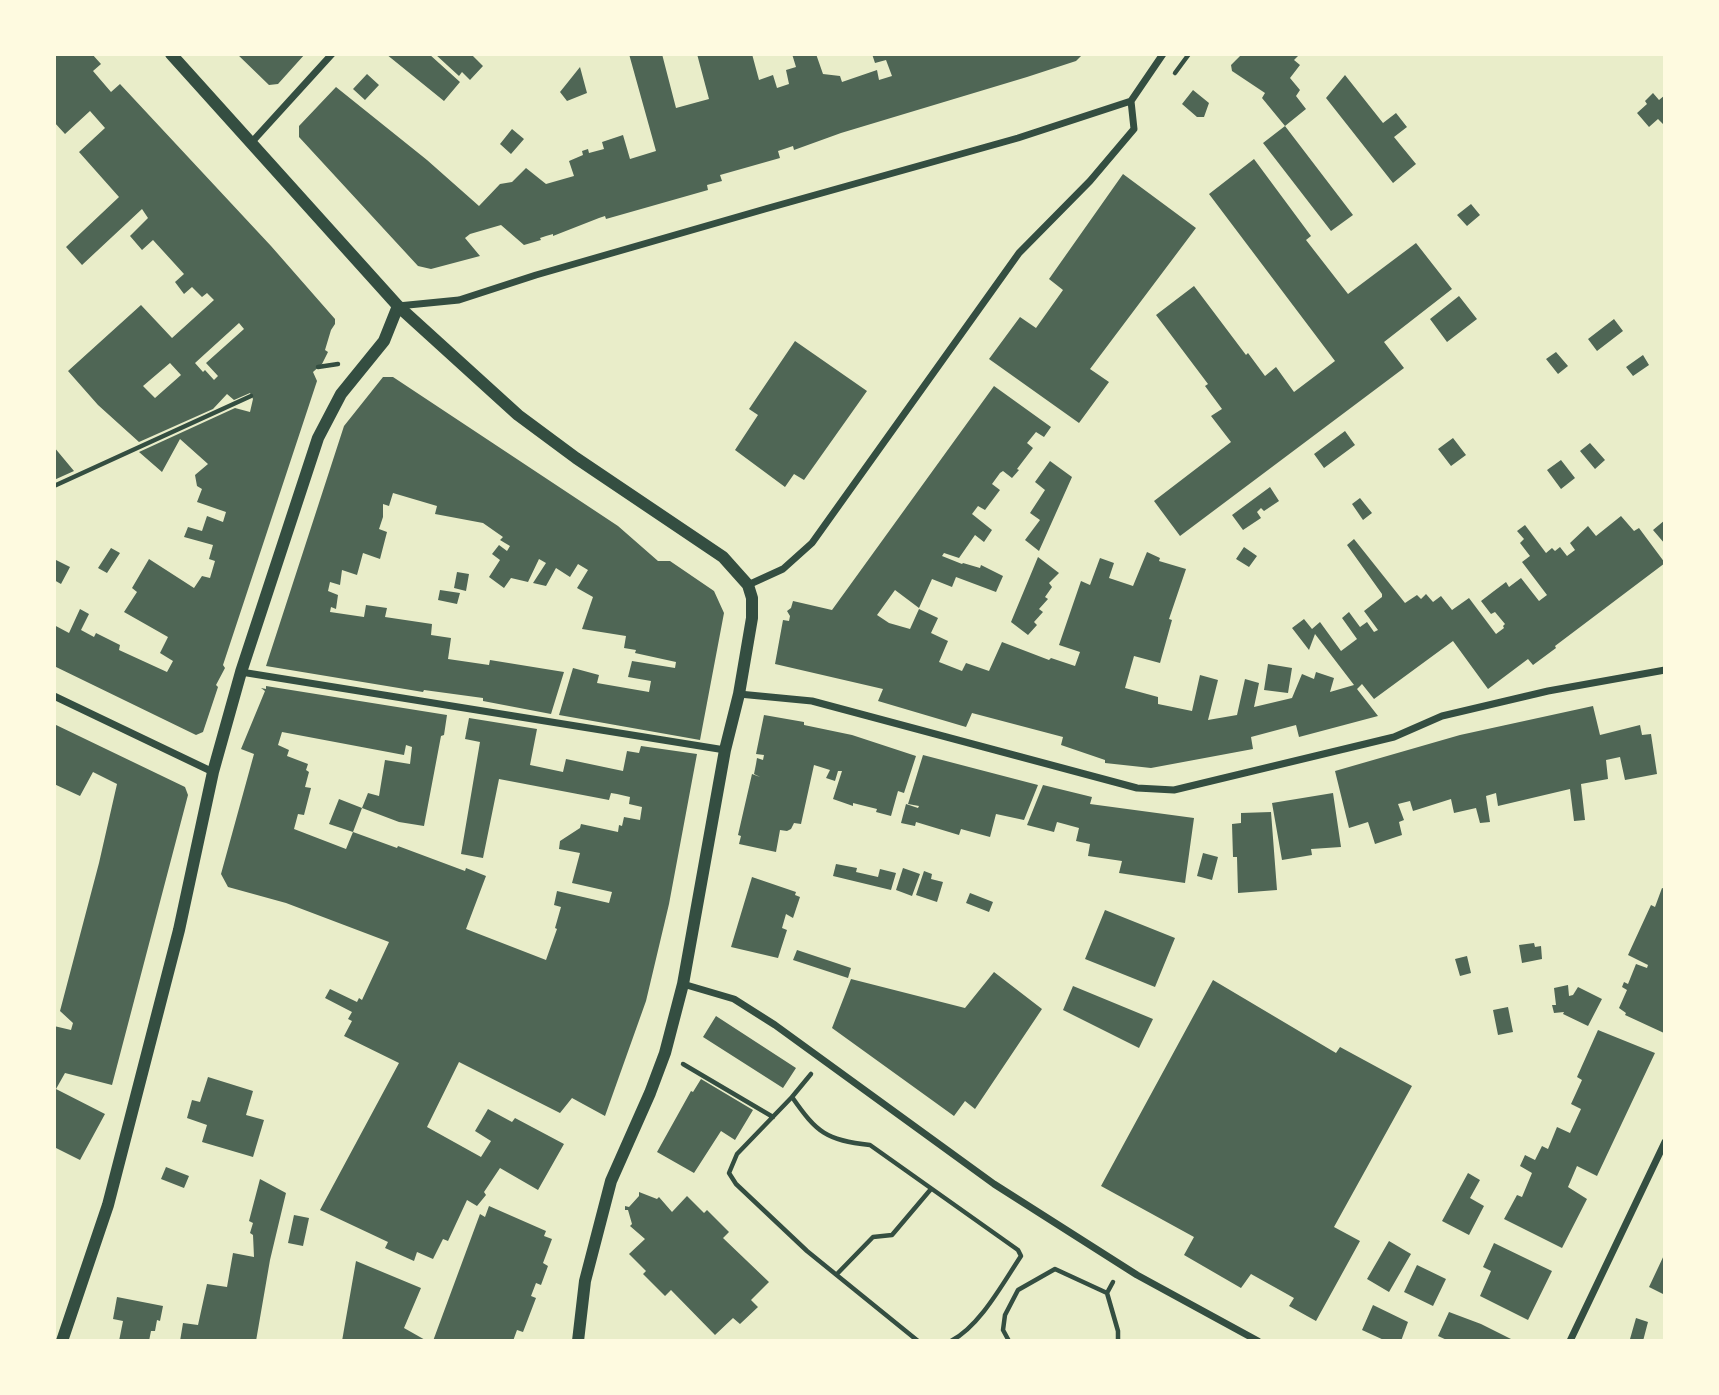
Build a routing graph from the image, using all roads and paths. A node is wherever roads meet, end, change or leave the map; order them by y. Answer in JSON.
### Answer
{"nodes":[{"id":1,"x":171,"y":54,"type":"edge"},
{"id":2,"x":332,"y":54,"type":"edge"},
{"id":3,"x":1163,"y":54,"type":"edge"},
{"id":4,"x":1130,"y":101,"type":"junction"},
{"id":5,"x":251,"y":143,"type":"junction"},
{"id":6,"x":398,"y":306,"type":"junction"},
{"id":7,"x":251,"y":396,"type":"dead end"},
{"id":8,"x":54,"y":486,"type":"edge"},
{"id":9,"x":748,"y":585,"type":"junction"},
{"id":10,"x":1665,"y":670,"type":"edge"},
{"id":11,"x":241,"y":671,"type":"junction"},
{"id":12,"x":739,"y":694,"type":"junction"},
{"id":13,"x":54,"y":696,"type":"edge"},
{"id":14,"x":725,"y":750,"type":"junction"},
{"id":15,"x":213,"y":772,"type":"junction"},
{"id":16,"x":683,"y":984,"type":"junction"},
{"id":17,"x":665,"y":1053,"type":"junction"},
{"id":18,"x":823,"y":1060,"type":"junction"},
{"id":19,"x":792,"y":1097,"type":"junction"},
{"id":20,"x":772,"y":1117,"type":"junction"},
{"id":21,"x":1665,"y":1142,"type":"edge"},
{"id":22,"x":931,"y":1189,"type":"junction"},
{"id":23,"x":1121,"y":1265,"type":"junction"},
{"id":24,"x":836,"y":1274,"type":"junction"},
{"id":25,"x":1107,"y":1293,"type":"junction"},
{"id":26,"x":62,"y":1341,"type":"edge"},
{"id":27,"x":578,"y":1341,"type":"edge"},
{"id":28,"x":918,"y":1341,"type":"edge"},
{"id":29,"x":951,"y":1341,"type":"edge"},
{"id":30,"x":1009,"y":1341,"type":"edge"},
{"id":31,"x":1118,"y":1341,"type":"edge"},
{"id":32,"x":1258,"y":1341,"type":"edge"},
{"id":33,"x":1570,"y":1341,"type":"edge"}],
"edges":[{"from":1,"to":5,"type":"street"},
{"from":2,"to":5,"type":"street"},
{"from":3,"to":4,"type":"street"},
{"from":4,"to":6,"type":"street"},
{"from":4,"to":9,"type":"street"},
{"from":5,"to":6,"type":"street"},
{"from":6,"to":9,"type":"street"},
{"from":6,"to":11,"type":"street"},
{"from":7,"to":8,"type":"path"},
{"from":9,"to":12,"type":"street"},
{"from":10,"to":12,"type":"street"},
{"from":11,"to":14,"type":"street"},
{"from":11,"to":15,"type":"street"},
{"from":12,"to":14,"type":"street"},
{"from":13,"to":15,"type":"street"},
{"from":14,"to":16,"type":"street"},
{"from":15,"to":26,"type":"street"},
{"from":16,"to":17,"type":"street"},
{"from":16,"to":18,"type":"street"},
{"from":17,"to":20,"type":"path"},
{"from":17,"to":27,"type":"street"},
{"from":18,"to":19,"type":"path"},
{"from":18,"to":23,"type":"street"},
{"from":19,"to":20,"type":"path"},
{"from":19,"to":22,"type":"path"},
{"from":20,"to":24,"type":"path"},
{"from":21,"to":33,"type":"street"},
{"from":22,"to":24,"type":"path"},
{"from":22,"to":29,"type":"path"},
{"from":23,"to":25,"type":"path"},
{"from":23,"to":32,"type":"street"},
{"from":24,"to":28,"type":"path"},
{"from":25,"to":30,"type":"path"},
{"from":25,"to":31,"type":"path"}]}
